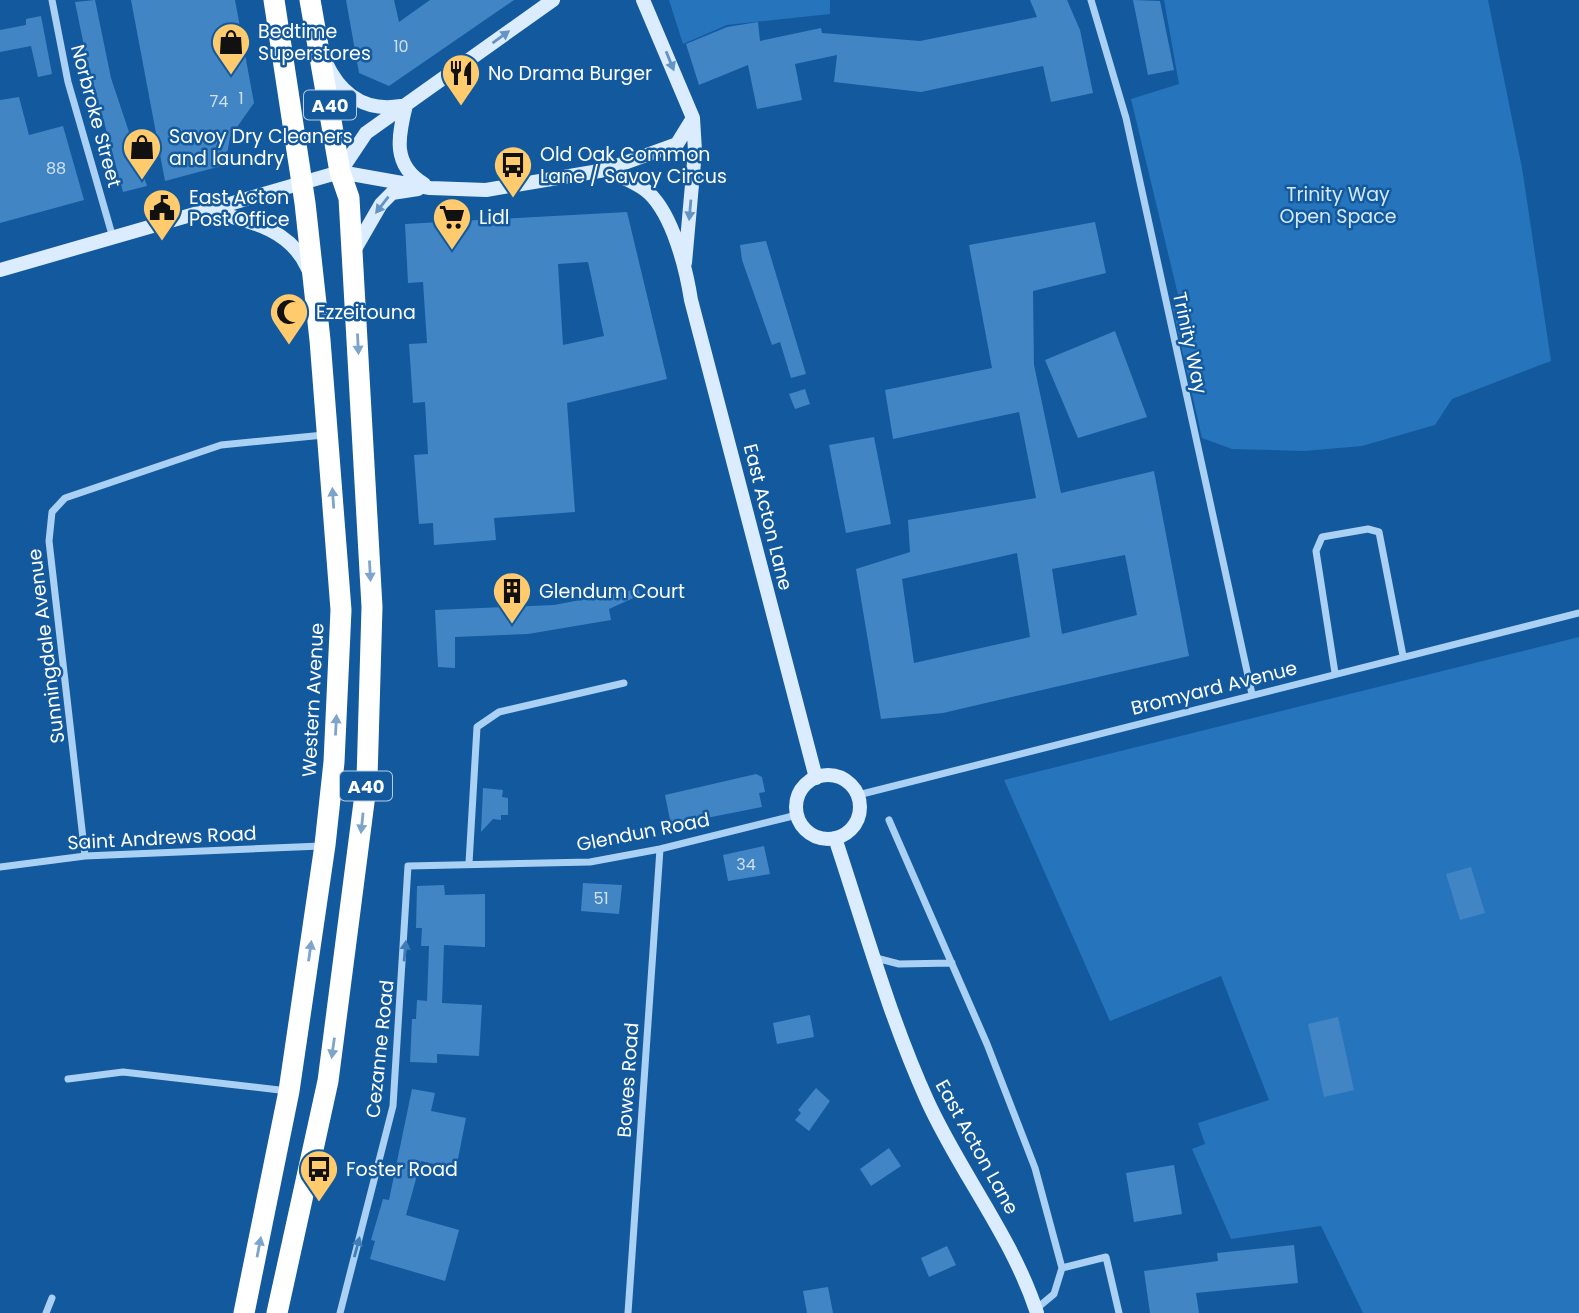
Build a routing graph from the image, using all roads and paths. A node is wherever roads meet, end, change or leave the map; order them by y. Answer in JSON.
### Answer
{"nodes":[{"id":1,"x":52,"y":0,"type":"edge"},
{"id":2,"x":274,"y":0,"type":"edge"},
{"id":3,"x":310,"y":0,"type":"edge"},
{"id":4,"x":552,"y":0,"type":"edge"},
{"id":5,"x":1091,"y":0,"type":"edge"},
{"id":6,"x":645,"y":1,"type":"edge"},
{"id":7,"x":317,"y":39,"type":"junction"},
{"id":8,"x":406,"y":106,"type":"junction"},
{"id":9,"x":693,"y":118,"type":"junction"},
{"id":10,"x":605,"y":170,"type":"junction"},
{"id":11,"x":340,"y":172,"type":"junction"},
{"id":12,"x":303,"y":183,"type":"junction"},
{"id":13,"x":430,"y":188,"type":"junction"},
{"id":14,"x":209,"y":212,"type":"junction"},
{"id":15,"x":113,"y":239,"type":"junction"},
{"id":16,"x":354,"y":251,"type":"junction"},
{"id":17,"x":685,"y":265,"type":"junction"},
{"id":18,"x":0,"y":270,"type":"edge"},
{"id":19,"x":314,"y":283,"type":"junction"},
{"id":20,"x":328,"y":434,"type":"junction"},
{"id":21,"x":1579,"y":613,"type":"edge"},
{"id":22,"x":1404,"y":656,"type":"junction"},
{"id":23,"x":1335,"y":673,"type":"junction"},
{"id":24,"x":624,"y":683,"type":"dead end"},
{"id":25,"x":1252,"y":694,"type":"junction"},
{"id":26,"x":816,"y":778,"type":"junction"},
{"id":27,"x":858,"y":796,"type":"junction"},
{"id":28,"x":797,"y":815,"type":"junction"},
{"id":29,"x":889,"y":820,"type":"dead end"},
{"id":30,"x":835,"y":838,"type":"junction"},
{"id":31,"x":325,"y":845,"type":"junction"},
{"id":32,"x":660,"y":849,"type":"junction"},
{"id":33,"x":85,"y":856,"type":"junction"},
{"id":34,"x":469,"y":863,"type":"junction"},
{"id":35,"x":408,"y":866,"type":"joint"},
{"id":36,"x":0,"y":867,"type":"edge"},
{"id":37,"x":876,"y":958,"type":"junction"},
{"id":38,"x":952,"y":962,"type":"junction"},
{"id":39,"x":68,"y":1079,"type":"dead end"},
{"id":40,"x":289,"y":1091,"type":"junction"},
{"id":41,"x":1062,"y":1268,"type":"junction"},
{"id":42,"x":52,"y":1298,"type":"dead end"},
{"id":43,"x":1037,"y":1311,"type":"edge"},
{"id":44,"x":46,"y":1313,"type":"edge"},
{"id":45,"x":244,"y":1313,"type":"edge"},
{"id":46,"x":277,"y":1313,"type":"edge"},
{"id":47,"x":340,"y":1313,"type":"edge"},
{"id":48,"x":628,"y":1313,"type":"edge"},
{"id":49,"x":1119,"y":1313,"type":"edge"}],
"edges":[{"from":1,"to":15,"type":"street","name":"Norbroke Street"},
{"from":2,"to":12,"type":"highway","name":"Western Avenue","number":"A40"},
{"from":3,"to":7,"type":"highway","number":"A40"},
{"from":8,"to":4,"type":"street","one_way":true},
{"from":5,"to":25,"type":"street","name":"Trinity Way"},
{"from":6,"to":9,"type":"street","name":"East Acton Lane","one_way":true},
{"from":7,"to":8,"type":"street"},
{"from":7,"to":11,"type":"highway","number":"A40"},
{"from":8,"to":11,"type":"street"},
{"from":8,"to":13,"type":"street"},
{"from":9,"to":10,"type":"street"},
{"from":9,"to":17,"type":"street","name":"East Acton Lane","one_way":true},
{"from":10,"to":13,"type":"street"},
{"from":10,"to":17,"type":"street","name":"East Acton Lane"},
{"from":11,"to":12,"type":"street"},
{"from":11,"to":13,"type":"street"},
{"from":11,"to":16,"type":"highway","number":"A40"},
{"from":12,"to":14,"type":"street"},
{"from":12,"to":19,"type":"highway","name":"Western Avenue","number":"A40"},
{"from":13,"to":16,"type":"street","one_way":true},
{"from":14,"to":15,"type":"street"},
{"from":14,"to":19,"type":"street"},
{"from":15,"to":18,"type":"street"},
{"from":16,"to":46,"type":"highway","number":"A40","one_way":true},
{"from":17,"to":26,"type":"street","name":"East Acton Lane"},
{"from":19,"to":20,"type":"highway","name":"Western Avenue","number":"A40"},
{"from":31,"to":20,"type":"highway","name":"Western Avenue","number":"A40","one_way":true},
{"from":20,"to":33,"type":"street","name":"Sunningdale Avenue"},
{"from":21,"to":22,"type":"street","name":"Bromyard Avenue"},
{"from":22,"to":23,"type":"street","name":"Bromyard Avenue"},
{"from":22,"to":23,"type":"street"},
{"from":23,"to":25,"type":"street","name":"Bromyard Avenue"},
{"from":24,"to":34,"type":"street"},
{"from":25,"to":27,"type":"street","name":"Bromyard Avenue"},
{"from":26,"to":27,"type":"street"},
{"from":26,"to":28,"type":"street"},
{"from":27,"to":30,"type":"street"},
{"from":28,"to":30,"type":"street"},
{"from":28,"to":32,"type":"street","name":"Glendun Road"},
{"from":29,"to":38,"type":"street"},
{"from":30,"to":37,"type":"street","name":"East Acton Lane"},
{"from":31,"to":33,"type":"street","name":"Saint Andrews Road"},
{"from":40,"to":31,"type":"highway","name":"Western Avenue","number":"A40","one_way":true},
{"from":32,"to":34,"type":"street","name":"Glendun Road"},
{"from":32,"to":48,"type":"street","name":"Bowes Road"},
{"from":33,"to":36,"type":"street","name":"Saint Andrews Road"},
{"from":34,"to":35,"type":"street","name":"Glendun Road"},
{"from":47,"to":35,"type":"street","name":"Cezanne Road","one_way":true},
{"from":37,"to":38,"type":"street"},
{"from":37,"to":43,"type":"street","name":"East Acton Lane"},
{"from":38,"to":41,"type":"street"},
{"from":39,"to":40,"type":"street"},
{"from":45,"to":40,"type":"highway","name":"Western Avenue","number":"A40","one_way":true},
{"from":41,"to":43,"type":"street"},
{"from":41,"to":49,"type":"street"},
{"from":42,"to":44,"type":"street"}]}
